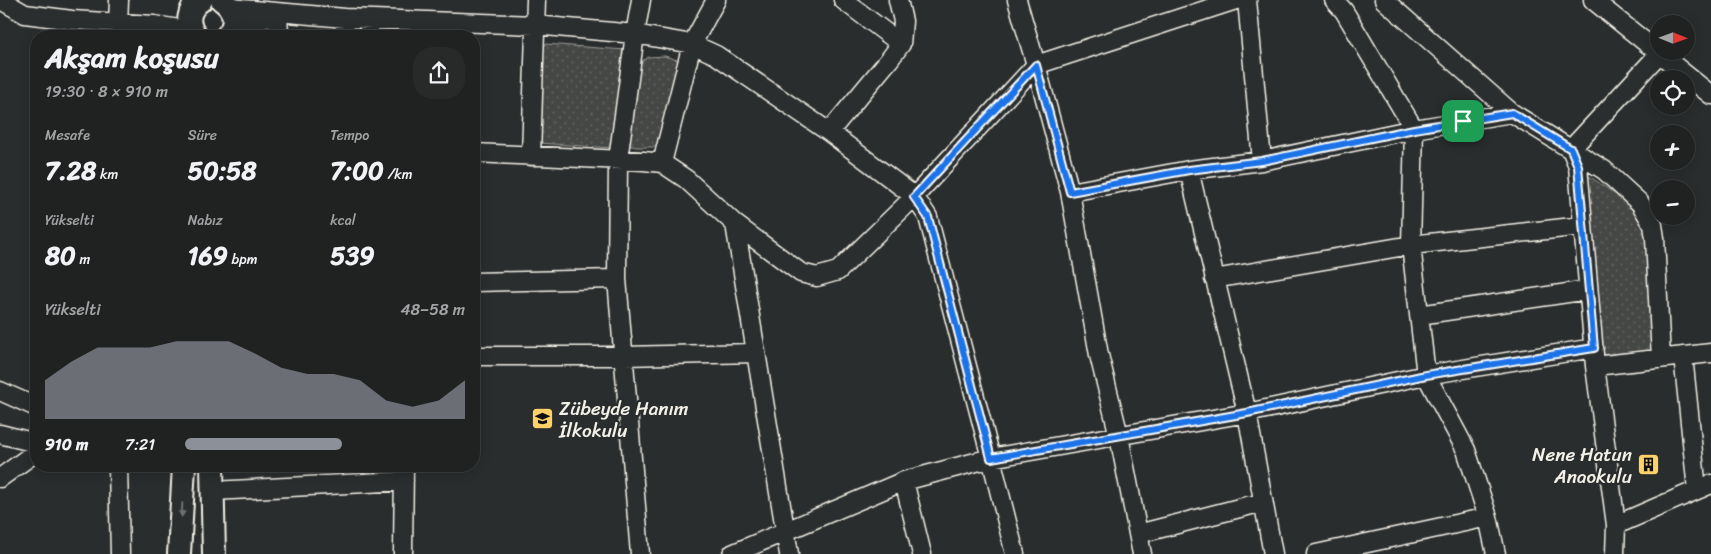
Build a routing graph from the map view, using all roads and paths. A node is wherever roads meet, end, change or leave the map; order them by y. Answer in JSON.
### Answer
{"nodes":[{"id":1,"x":1,"y":0,"type":"edge"},
{"id":2,"x":119,"y":0,"type":"edge"},
{"id":3,"x":536,"y":0,"type":"edge"},
{"id":4,"x":641,"y":0,"type":"edge"},
{"id":5,"x":716,"y":0,"type":"edge"},
{"id":6,"x":843,"y":0,"type":"edge"},
{"id":7,"x":898,"y":0,"type":"edge"},
{"id":8,"x":1016,"y":0,"type":"edge"},
{"id":9,"x":1236,"y":0,"type":"edge"},
{"id":10,"x":1247,"y":0,"type":"edge"},
{"id":11,"x":1334,"y":0,"type":"edge"},
{"id":12,"x":1384,"y":0,"type":"edge"},
{"id":13,"x":1592,"y":0,"type":"edge"},
{"id":14,"x":196,"y":2,"type":"edge"},
{"id":15,"x":228,"y":2,"type":"edge"},
{"id":16,"x":278,"y":13,"type":"junction"},
{"id":17,"x":345,"y":18,"type":"junction"},
{"id":18,"x":118,"y":24,"type":"junction"},
{"id":19,"x":154,"y":25,"type":"junction"},
{"id":20,"x":534,"y":25,"type":"junction"},
{"id":21,"x":369,"y":28,"type":"edge"},
{"id":22,"x":176,"y":30,"type":"edge"},
{"id":23,"x":192,"y":30,"type":"edge"},
{"id":24,"x":230,"y":30,"type":"edge"},
{"id":25,"x":238,"y":30,"type":"edge"},
{"id":26,"x":279,"y":30,"type":"edge"},
{"id":27,"x":344,"y":30,"type":"edge"},
{"id":28,"x":635,"y":34,"type":"junction"},
{"id":29,"x":692,"y":44,"type":"junction"},
{"id":30,"x":901,"y":44,"type":"junction"},
{"id":31,"x":1650,"y":47,"type":"edge"},
{"id":32,"x":1653,"y":60,"type":"edge"},
{"id":33,"x":1667,"y":60,"type":"edge"},
{"id":34,"x":1036,"y":65,"type":"junction"},
{"id":35,"x":1711,"y":95,"type":"edge"},
{"id":36,"x":1512,"y":113,"type":"junction"},
{"id":37,"x":1414,"y":129,"type":"junction"},
{"id":38,"x":830,"y":132,"type":"junction"},
{"id":39,"x":1571,"y":149,"type":"junction"},
{"id":40,"x":480,"y":153,"type":"edge"},
{"id":41,"x":531,"y":156,"type":"junction"},
{"id":42,"x":618,"y":160,"type":"junction"},
{"id":43,"x":1262,"y":161,"type":"junction"},
{"id":44,"x":662,"y":163,"type":"junction"},
{"id":45,"x":1189,"y":170,"type":"junction"},
{"id":46,"x":1070,"y":192,"type":"junction"},
{"id":47,"x":914,"y":197,"type":"junction"},
{"id":48,"x":735,"y":224,"type":"junction"},
{"id":49,"x":1582,"y":226,"type":"junction"},
{"id":50,"x":1412,"y":244,"type":"junction"},
{"id":51,"x":617,"y":279,"type":"junction"},
{"id":52,"x":1214,"y":279,"type":"junction"},
{"id":53,"x":480,"y":282,"type":"edge"},
{"id":54,"x":1588,"y":290,"type":"junction"},
{"id":55,"x":1419,"y":315,"type":"junction"},
{"id":56,"x":1594,"y":348,"type":"junction"},
{"id":57,"x":756,"y":353,"type":"junction"},
{"id":58,"x":1711,"y":353,"type":"edge"},
{"id":59,"x":480,"y":356,"type":"edge"},
{"id":60,"x":623,"y":356,"type":"junction"},
{"id":61,"x":1683,"y":356,"type":"junction"},
{"id":62,"x":1662,"y":359,"type":"junction"},
{"id":63,"x":1595,"y":366,"type":"junction"},
{"id":64,"x":1426,"y":375,"type":"junction"},
{"id":65,"x":0,"y":391,"type":"edge"},
{"id":66,"x":30,"y":404,"type":"edge"},
{"id":67,"x":1247,"y":413,"type":"junction"},
{"id":68,"x":0,"y":434,"type":"edge"},
{"id":69,"x":1119,"y":436,"type":"junction"},
{"id":70,"x":30,"y":442,"type":"edge"},
{"id":71,"x":30,"y":456,"type":"edge"},
{"id":72,"x":991,"y":458,"type":"junction"},
{"id":73,"x":118,"y":472,"type":"edge"},
{"id":74,"x":184,"y":472,"type":"edge"},
{"id":75,"x":212,"y":472,"type":"edge"},
{"id":76,"x":404,"y":473,"type":"edge"},
{"id":77,"x":0,"y":478,"type":"edge"},
{"id":78,"x":904,"y":481,"type":"junction"},
{"id":79,"x":1704,"y":487,"type":"edge"},
{"id":80,"x":212,"y":491,"type":"junction"},
{"id":81,"x":1263,"y":502,"type":"junction"},
{"id":82,"x":1488,"y":517,"type":"junction"},
{"id":83,"x":1616,"y":525,"type":"junction"},
{"id":84,"x":787,"y":531,"type":"junction"},
{"id":85,"x":1138,"y":534,"type":"junction"},
{"id":86,"x":120,"y":554,"type":"edge"},
{"id":87,"x":180,"y":554,"type":"edge"},
{"id":88,"x":214,"y":554,"type":"edge"},
{"id":89,"x":403,"y":554,"type":"edge"},
{"id":90,"x":640,"y":554,"type":"edge"},
{"id":91,"x":732,"y":554,"type":"edge"},
{"id":92,"x":790,"y":554,"type":"edge"},
{"id":93,"x":922,"y":554,"type":"edge"},
{"id":94,"x":1015,"y":554,"type":"edge"},
{"id":95,"x":1142,"y":554,"type":"edge"},
{"id":96,"x":1273,"y":554,"type":"edge"},
{"id":97,"x":1316,"y":554,"type":"edge"},
{"id":98,"x":1496,"y":554,"type":"edge"},
{"id":99,"x":1615,"y":554,"type":"edge"}],
"edges":[{"from":1,"to":18,"type":"street"},
{"from":2,"to":18,"type":"street"},
{"from":3,"to":20,"type":"street"},
{"from":4,"to":28,"type":"street"},
{"from":5,"to":29,"type":"street"},
{"from":6,"to":30,"type":"street"},
{"from":7,"to":30,"type":"street"},
{"from":8,"to":34,"type":"street"},
{"from":9,"to":34,"type":"street"},
{"from":10,"to":43,"type":"street"},
{"from":11,"to":37,"type":"street"},
{"from":12,"to":36,"type":"street"},
{"from":13,"to":31,"type":"street"},
{"from":14,"to":19,"type":"street"},
{"from":14,"to":23,"type":"main road"},
{"from":15,"to":16,"type":"street"},
{"from":15,"to":24,"type":"main road"},
{"from":16,"to":17,"type":"street"},
{"from":16,"to":25,"type":"street"},
{"from":16,"to":26,"type":"street"},
{"from":17,"to":21,"type":"street"},
{"from":17,"to":27,"type":"street"},
{"from":18,"to":19,"type":"street"},
{"from":19,"to":22,"type":"street"},
{"from":20,"to":21,"type":"street"},
{"from":20,"to":28,"type":"street"},
{"from":20,"to":41,"type":"street"},
{"from":28,"to":29,"type":"street"},
{"from":28,"to":42,"type":"street"},
{"from":29,"to":38,"type":"street"},
{"from":29,"to":44,"type":"street"},
{"from":30,"to":38,"type":"street"},
{"from":32,"to":39,"type":"street"},
{"from":33,"to":35,"type":"street"},
{"from":34,"to":46,"type":"street"},
{"from":34,"to":47,"type":"street"},
{"from":36,"to":37,"type":"street"},
{"from":36,"to":39,"type":"street"},
{"from":37,"to":43,"type":"street"},
{"from":37,"to":50,"type":"street"},
{"from":38,"to":47,"type":"street"},
{"from":39,"to":49,"type":"street"},
{"from":39,"to":62,"type":"street"},
{"from":40,"to":41,"type":"street"},
{"from":41,"to":42,"type":"street"},
{"from":42,"to":44,"type":"street"},
{"from":42,"to":51,"type":"street"},
{"from":43,"to":45,"type":"street"},
{"from":44,"to":48,"type":"street"},
{"from":45,"to":46,"type":"street"},
{"from":45,"to":52,"type":"street"},
{"from":46,"to":69,"type":"street"},
{"from":47,"to":48,"type":"street"},
{"from":47,"to":72,"type":"street"},
{"from":48,"to":57,"type":"street"},
{"from":49,"to":50,"type":"street"},
{"from":49,"to":54,"type":"street"},
{"from":50,"to":52,"type":"street"},
{"from":50,"to":55,"type":"street"},
{"from":51,"to":53,"type":"street"},
{"from":51,"to":60,"type":"street"},
{"from":52,"to":67,"type":"street"},
{"from":54,"to":55,"type":"street"},
{"from":54,"to":56,"type":"street"},
{"from":55,"to":64,"type":"street"},
{"from":56,"to":63,"type":"street"},
{"from":56,"to":64,"type":"street"},
{"from":57,"to":60,"type":"street"},
{"from":57,"to":84,"type":"street"},
{"from":58,"to":61,"type":"street"},
{"from":59,"to":60,"type":"street"},
{"from":60,"to":90,"type":"street"},
{"from":61,"to":62,"type":"street"},
{"from":61,"to":79,"type":"street"},
{"from":62,"to":63,"type":"street"},
{"from":63,"to":83,"type":"street"},
{"from":64,"to":67,"type":"street"},
{"from":64,"to":82,"type":"street"},
{"from":65,"to":66,"type":"street"},
{"from":67,"to":69,"type":"street"},
{"from":67,"to":81,"type":"street"},
{"from":68,"to":70,"type":"street"},
{"from":69,"to":72,"type":"street"},
{"from":69,"to":85,"type":"street"},
{"from":71,"to":77,"type":"street"},
{"from":72,"to":78,"type":"street"},
{"from":72,"to":94,"type":"street"},
{"from":73,"to":86,"type":"street"},
{"from":74,"to":87,"type":"main road","one_way":true},
{"from":75,"to":80,"type":"main road"},
{"from":76,"to":80,"type":"street"},
{"from":76,"to":89,"type":"street"},
{"from":78,"to":84,"type":"street"},
{"from":78,"to":93,"type":"street"},
{"from":79,"to":83,"type":"street"},
{"from":80,"to":88,"type":"main road"},
{"from":81,"to":85,"type":"street"},
{"from":81,"to":96,"type":"street"},
{"from":82,"to":97,"type":"street"},
{"from":82,"to":98,"type":"street"},
{"from":83,"to":99,"type":"street"},
{"from":84,"to":91,"type":"street"},
{"from":84,"to":92,"type":"street"},
{"from":85,"to":95,"type":"street"}]}
